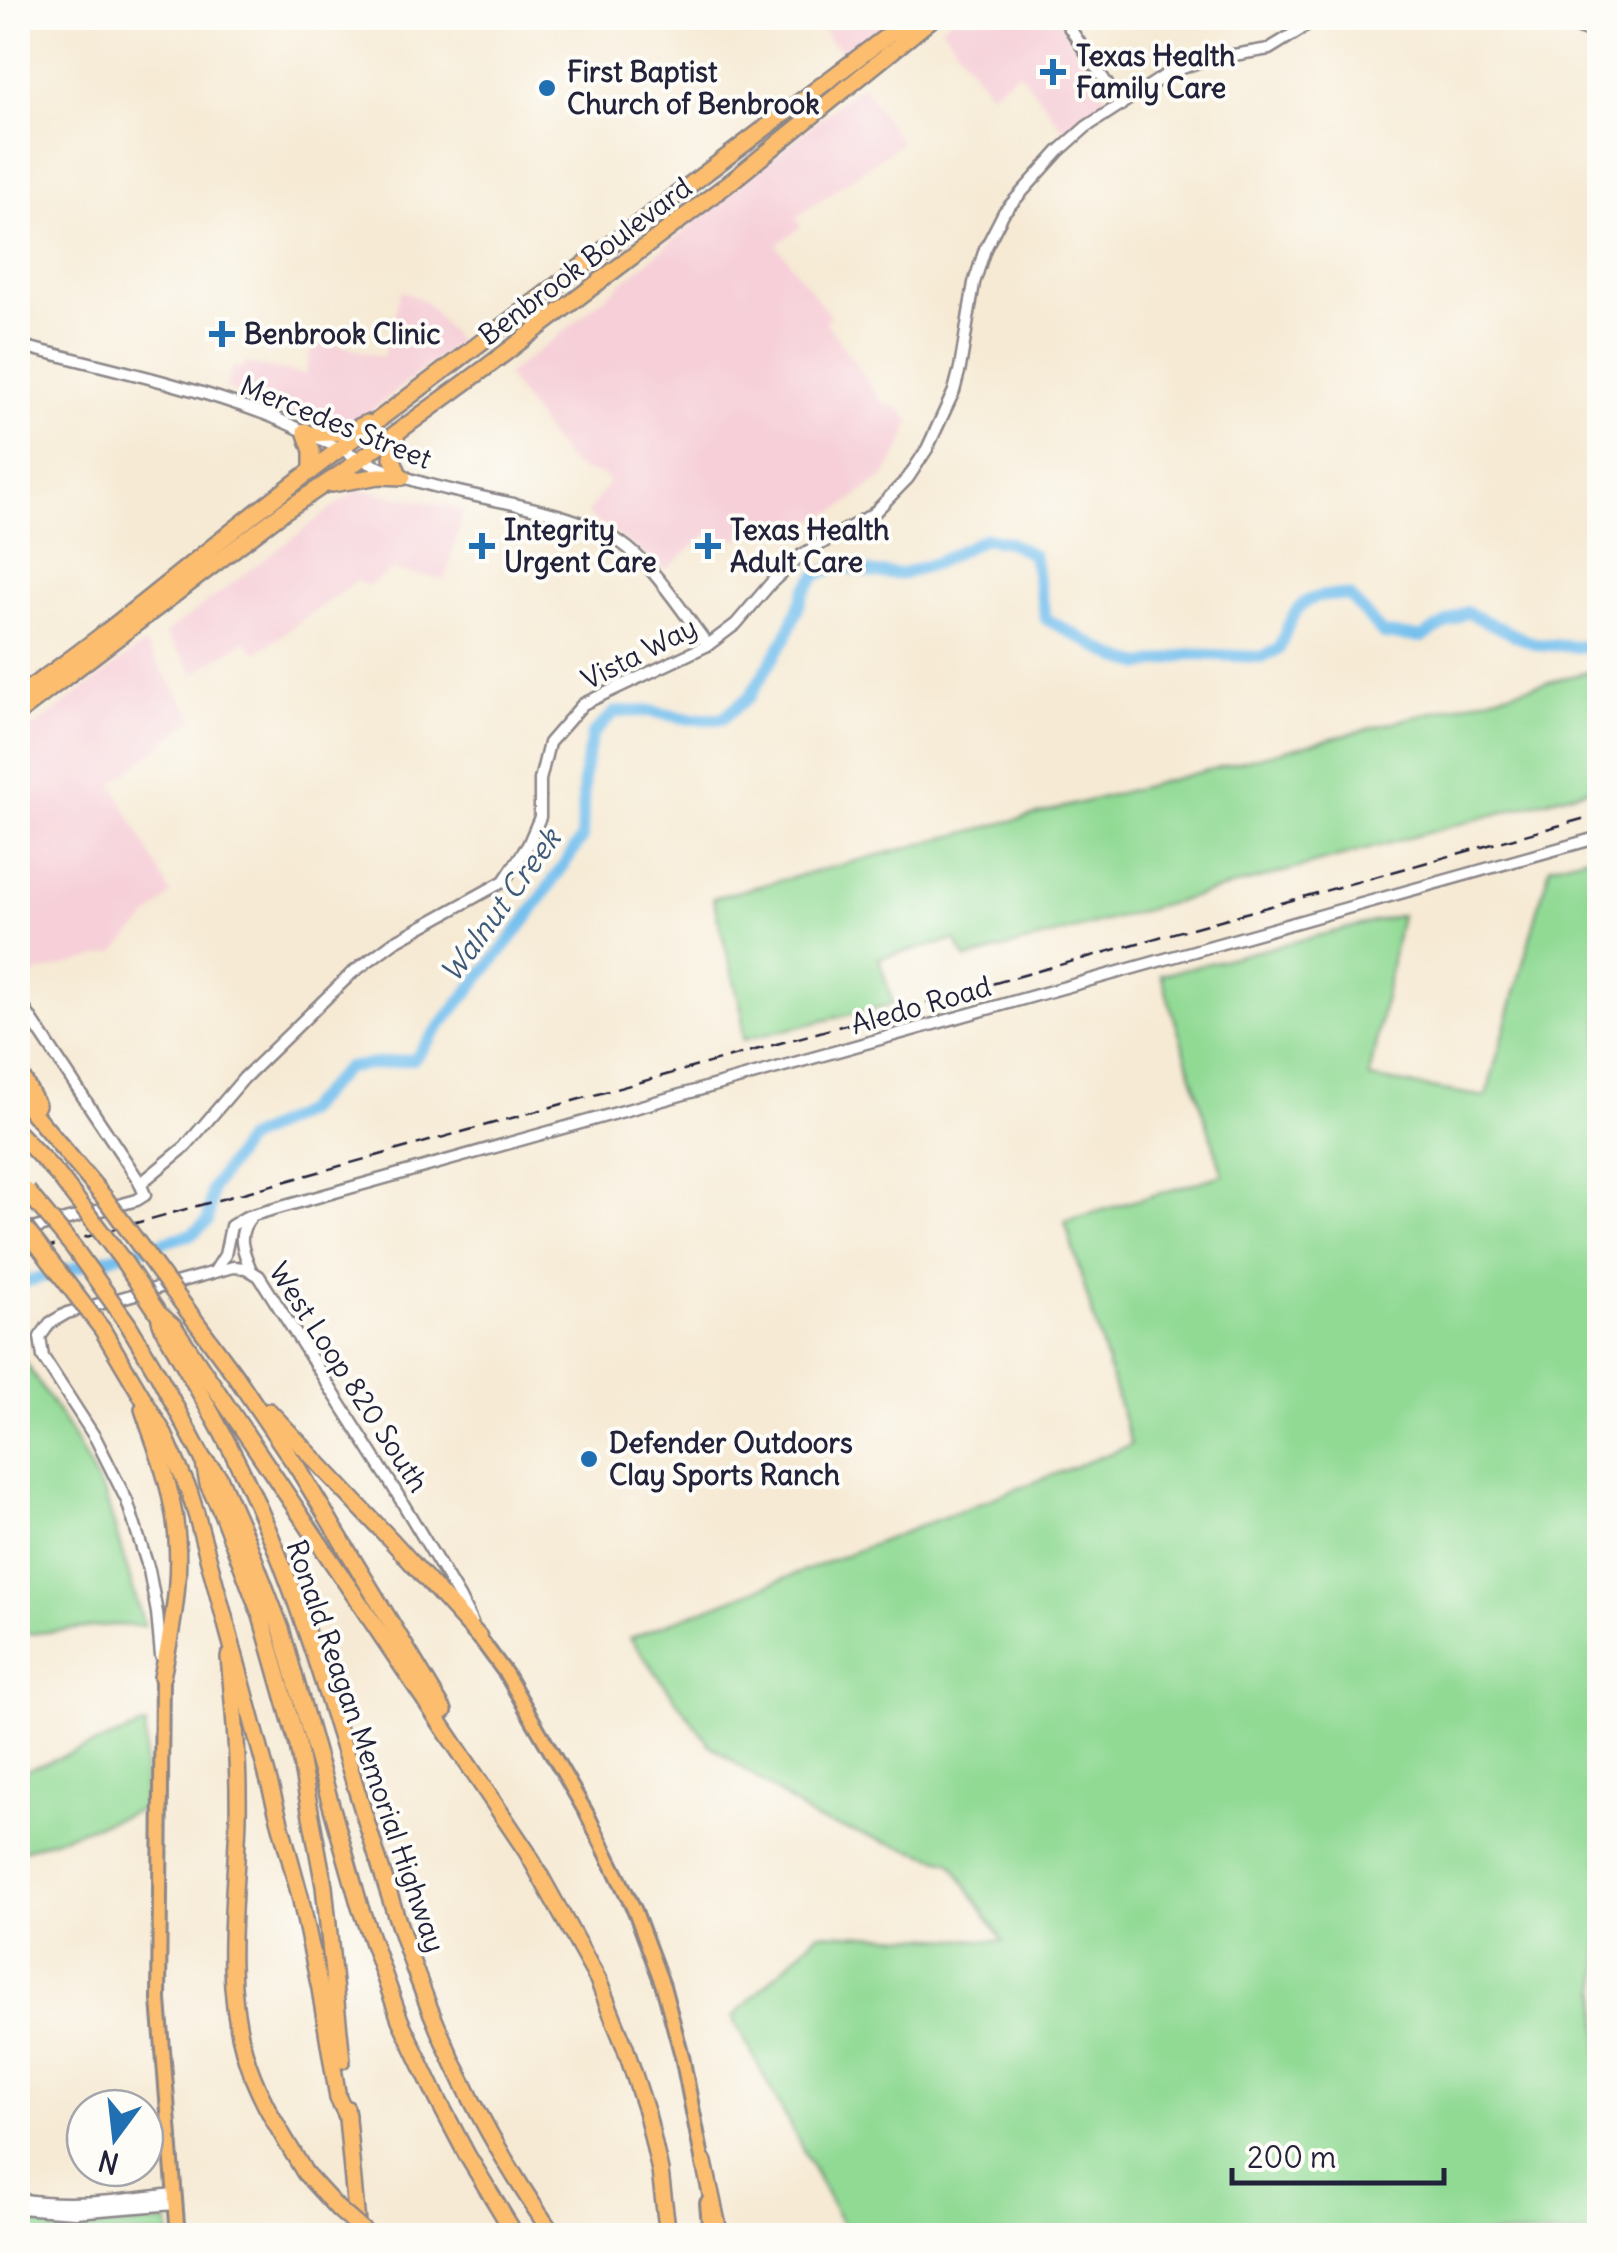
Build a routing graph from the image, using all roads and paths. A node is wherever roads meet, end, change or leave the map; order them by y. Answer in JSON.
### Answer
{"nodes":[{"id":1,"x":910,"y":18,"type":"edge"},
{"id":2,"x":933,"y":18,"type":"edge"},
{"id":3,"x":1062,"y":18,"type":"edge"},
{"id":4,"x":1314,"y":18,"type":"edge"},
{"id":5,"x":1547,"y":18,"type":"edge"},
{"id":6,"x":1600,"y":36,"type":"edge"},
{"id":7,"x":1121,"y":105,"type":"junction"},
{"id":8,"x":18,"y":344,"type":"edge"},
{"id":9,"x":385,"y":417,"type":"junction"},
{"id":10,"x":308,"y":432,"type":"junction"},
{"id":11,"x":397,"y":433,"type":"junction"},
{"id":12,"x":343,"y":449,"type":"junction"},
{"id":13,"x":361,"y":459,"type":"junction"},
{"id":14,"x":312,"y":471,"type":"junction"},
{"id":15,"x":401,"y":476,"type":"junction"},
{"id":16,"x":324,"y":485,"type":"junction"},
{"id":17,"x":120,"y":627,"type":"junction"},
{"id":18,"x":708,"y":645,"type":"junction"},
{"id":19,"x":18,"y":696,"type":"edge"},
{"id":20,"x":18,"y":713,"type":"edge"},
{"id":21,"x":1600,"y":837,"type":"edge"},
{"id":22,"x":18,"y":999,"type":"edge"},
{"id":23,"x":18,"y":1070,"type":"edge"},
{"id":24,"x":18,"y":1095,"type":"edge"},
{"id":25,"x":18,"y":1133,"type":"edge"},
{"id":26,"x":63,"y":1147,"type":"junction"},
{"id":27,"x":22,"y":1186,"type":"edge"},
{"id":28,"x":143,"y":1189,"type":"junction"},
{"id":29,"x":254,"y":1215,"type":"junction"},
{"id":30,"x":18,"y":1219,"type":"edge"},
{"id":31,"x":18,"y":1232,"type":"edge"},
{"id":32,"x":251,"y":1270,"type":"junction"},
{"id":33,"x":215,"y":1271,"type":"junction"},
{"id":34,"x":158,"y":1312,"type":"junction"},
{"id":35,"x":236,"y":1376,"type":"junction"},
{"id":36,"x":136,"y":1386,"type":"junction"},
{"id":37,"x":203,"y":1458,"type":"junction"},
{"id":38,"x":227,"y":1628,"type":"junction"},
{"id":39,"x":479,"y":1638,"type":"junction"},
{"id":40,"x":162,"y":1677,"type":"junction"},
{"id":41,"x":527,"y":1852,"type":"junction"},
{"id":42,"x":347,"y":2116,"type":"junction"},
{"id":43,"x":704,"y":2162,"type":"junction"},
{"id":44,"x":18,"y":2199,"type":"edge"},
{"id":45,"x":174,"y":2199,"type":"junction"},
{"id":46,"x":18,"y":2208,"type":"edge"},
{"id":47,"x":178,"y":2236,"type":"edge"},
{"id":48,"x":358,"y":2236,"type":"edge"},
{"id":49,"x":369,"y":2236,"type":"edge"},
{"id":50,"x":516,"y":2236,"type":"edge"},
{"id":51,"x":554,"y":2236,"type":"edge"},
{"id":52,"x":668,"y":2236,"type":"edge"},
{"id":53,"x":710,"y":2236,"type":"edge"},
{"id":54,"x":720,"y":2236,"type":"edge"}],
"edges":[{"from":1,"to":9,"type":"highway","name":"Benbrook Boulevard"},
{"from":2,"to":11,"type":"highway","name":"Benbrook Boulevard"},
{"from":3,"to":7,"type":"street"},
{"from":4,"to":7,"type":"street","name":"Vista Way"},
{"from":5,"to":6,"type":"street"},
{"from":7,"to":18,"type":"street","name":"Vista Way"},
{"from":8,"to":10,"type":"street","name":"Mercedes Street"},
{"from":9,"to":10,"type":"highway"},
{"from":9,"to":12,"type":"highway","name":"Benbrook Boulevard"},
{"from":10,"to":12,"type":"street","name":"Mercedes Street"},
{"from":10,"to":14,"type":"highway"},
{"from":11,"to":13,"type":"highway","name":"Benbrook Boulevard"},
{"from":11,"to":15,"type":"highway"},
{"from":12,"to":13,"type":"street","name":"Mercedes Street"},
{"from":12,"to":14,"type":"highway","name":"Benbrook Boulevard"},
{"from":13,"to":15,"type":"street","name":"Mercedes Street"},
{"from":13,"to":16,"type":"highway","name":"Benbrook Boulevard"},
{"from":14,"to":17,"type":"highway","name":"Benbrook Boulevard"},
{"from":15,"to":16,"type":"highway"},
{"from":15,"to":18,"type":"street","name":"Mercedes Street"},
{"from":16,"to":17,"type":"highway","name":"Benbrook Boulevard"},
{"from":17,"to":19,"type":"highway","name":"Benbrook Boulevard"},
{"from":17,"to":20,"type":"highway","name":"Benbrook Boulevard"},
{"from":18,"to":28,"type":"street","name":"Vista Way"},
{"from":21,"to":29,"type":"street","name":"Aledo Road"},
{"from":22,"to":28,"type":"street"},
{"from":23,"to":26,"type":"highway"},
{"from":24,"to":26,"type":"highway"},
{"from":25,"to":34,"type":"highway","name":"Ronald Reagan Memorial Highway","bridge":true},
{"from":26,"to":35,"type":"highway","bridge":true},
{"from":27,"to":37,"type":"highway","name":"Ronald Reagan Memorial Highway","bridge":true},
{"from":28,"to":31,"type":"street"},
{"from":29,"to":32,"type":"street"},
{"from":29,"to":33,"type":"street"},
{"from":30,"to":36,"type":"highway","bridge":true},
{"from":32,"to":33,"type":"street","name":"West Loop 820 South"},
{"from":32,"to":39,"type":"street","name":"West Loop 820 South"},
{"from":33,"to":40,"type":"street","name":"West Loop 820 South"},
{"from":34,"to":41,"type":"highway"},
{"from":34,"to":51,"type":"highway","name":"Ronald Reagan Memorial Highway"},
{"from":35,"to":39,"type":"highway"},
{"from":35,"to":41,"type":"highway"},
{"from":36,"to":38,"type":"highway"},
{"from":36,"to":40,"type":"highway"},
{"from":37,"to":42,"type":"highway"},
{"from":37,"to":50,"type":"highway","name":"Ronald Reagan Memorial Highway"},
{"from":38,"to":42,"type":"highway"},
{"from":38,"to":49,"type":"highway","bridge":true},
{"from":39,"to":43,"type":"main road","name":"West Loop 820 South"},
{"from":40,"to":45,"type":"main road","name":"West Loop 820 South"},
{"from":41,"to":52,"type":"highway"},
{"from":42,"to":48,"type":"highway"},
{"from":43,"to":53,"type":"main road","name":"West Loop 820 South"},
{"from":43,"to":54,"type":"highway"},
{"from":44,"to":45,"type":"street"},
{"from":45,"to":46,"type":"street"},
{"from":45,"to":47,"type":"main road","name":"West Loop 820 South"}]}
